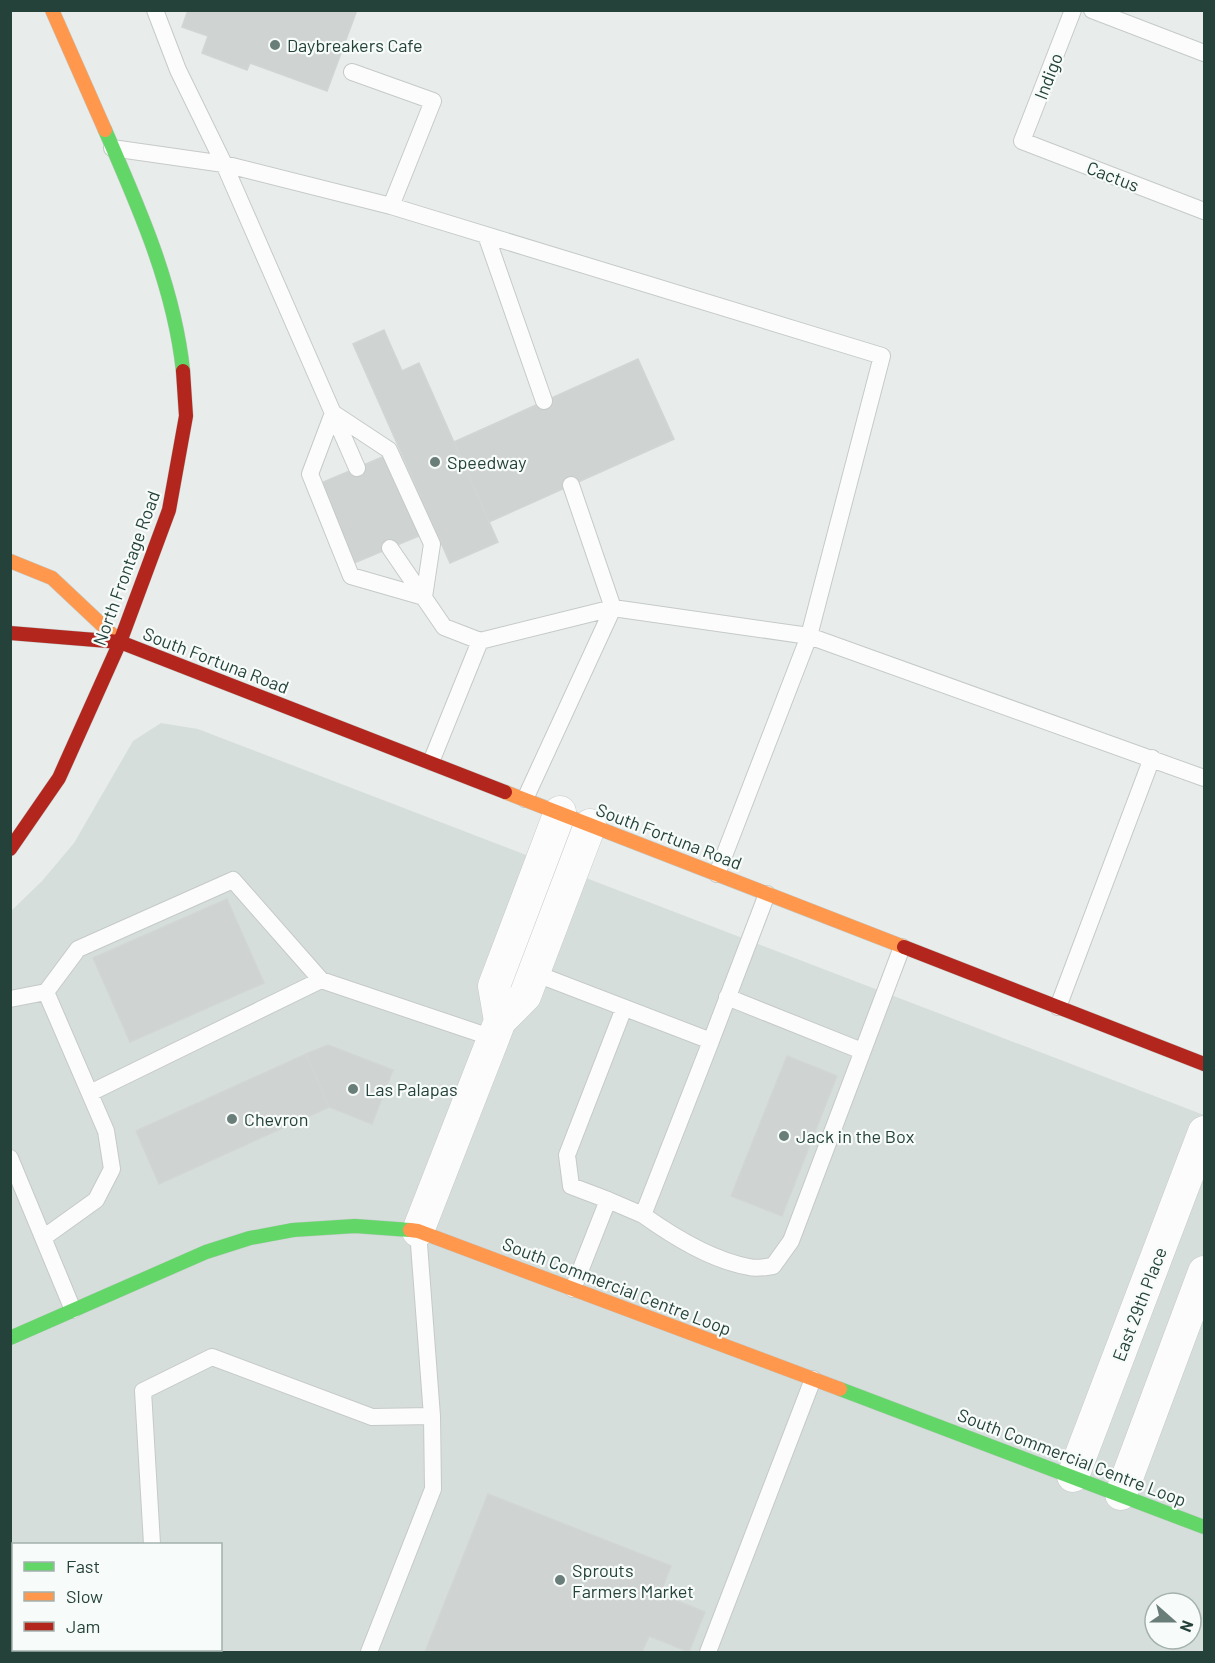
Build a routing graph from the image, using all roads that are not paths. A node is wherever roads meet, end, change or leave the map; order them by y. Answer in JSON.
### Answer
{"nodes":[{"id":1,"x":52,"y":10,"type":"edge"},
{"id":2,"x":155,"y":10,"type":"edge"},
{"id":3,"x":1073,"y":10,"type":"edge"},
{"id":4,"x":1092,"y":10,"type":"edge"},
{"id":5,"x":1204,"y":53,"type":"edge"},
{"id":6,"x":352,"y":72,"type":"dead end"},
{"id":7,"x":1022,"y":141,"type":"joint"},
{"id":8,"x":111,"y":148,"type":"junction"},
{"id":9,"x":225,"y":164,"type":"junction"},
{"id":10,"x":391,"y":206,"type":"junction"},
{"id":11,"x":1204,"y":211,"type":"edge"},
{"id":12,"x":486,"y":235,"type":"junction"},
{"id":13,"x":544,"y":401,"type":"dead end"},
{"id":14,"x":333,"y":413,"type":"junction"},
{"id":15,"x":357,"y":468,"type":"dead end"},
{"id":16,"x":571,"y":485,"type":"dead end"},
{"id":17,"x":390,"y":548,"type":"dead end"},
{"id":18,"x":10,"y":561,"type":"edge"},
{"id":19,"x":424,"y":597,"type":"junction"},
{"id":20,"x":613,"y":608,"type":"junction"},
{"id":21,"x":10,"y":633,"type":"edge"},
{"id":22,"x":809,"y":636,"type":"junction"},
{"id":23,"x":480,"y":641,"type":"junction"},
{"id":24,"x":120,"y":642,"type":"junction"},
{"id":25,"x":1152,"y":758,"type":"junction"},
{"id":26,"x":431,"y":762,"type":"junction"},
{"id":27,"x":1204,"y":778,"type":"edge"},
{"id":28,"x":525,"y":799,"type":"junction"},
{"id":29,"x":560,"y":812,"type":"junction"},
{"id":30,"x":590,"y":825,"type":"junction"},
{"id":31,"x":10,"y":849,"type":"edge"},
{"id":32,"x":717,"y":874,"type":"junction"},
{"id":33,"x":767,"y":894,"type":"junction"},
{"id":34,"x":902,"y":947,"type":"junction"},
{"id":35,"x":534,"y":973,"type":"junction"},
{"id":36,"x":321,"y":980,"type":"junction"},
{"id":37,"x":46,"y":992,"type":"junction"},
{"id":38,"x":728,"y":997,"type":"junction"},
{"id":39,"x":10,"y":999,"type":"edge"},
{"id":40,"x":1058,"y":1007,"type":"junction"},
{"id":41,"x":624,"y":1008,"type":"junction"},
{"id":42,"x":496,"y":1030,"type":"junction"},
{"id":43,"x":711,"y":1041,"type":"junction"},
{"id":44,"x":862,"y":1051,"type":"junction"},
{"id":45,"x":1204,"y":1064,"type":"edge"},
{"id":46,"x":90,"y":1093,"type":"junction"},
{"id":47,"x":1204,"y":1132,"type":"edge"},
{"id":48,"x":10,"y":1158,"type":"edge"},
{"id":49,"x":608,"y":1200,"type":"junction"},
{"id":50,"x":642,"y":1215,"type":"junction"},
{"id":51,"x":418,"y":1231,"type":"junction"},
{"id":52,"x":43,"y":1238,"type":"junction"},
{"id":53,"x":1204,"y":1272,"type":"edge"},
{"id":54,"x":573,"y":1289,"type":"junction"},
{"id":55,"x":73,"y":1310,"type":"junction"},
{"id":56,"x":10,"y":1338,"type":"edge"},
{"id":57,"x":813,"y":1379,"type":"junction"},
{"id":58,"x":432,"y":1416,"type":"junction"},
{"id":59,"x":1073,"y":1476,"type":"junction"},
{"id":60,"x":1121,"y":1494,"type":"junction"},
{"id":61,"x":1204,"y":1527,"type":"edge"},
{"id":62,"x":152,"y":1543,"type":"edge"},
{"id":63,"x":369,"y":1653,"type":"edge"},
{"id":64,"x":708,"y":1653,"type":"edge"}],
"edges":[{"from":1,"to":8,"type":"main road","name":"North Frontage Road"},
{"from":2,"to":9,"type":"lane"},
{"from":3,"to":7,"type":"lane","name":"Indigo"},
{"from":4,"to":5,"type":"lane"},
{"from":6,"to":10,"type":"lane"},
{"from":7,"to":11,"type":"lane","name":"Cactus"},
{"from":8,"to":9,"type":"lane"},
{"from":8,"to":24,"type":"main road","name":"North Frontage Road"},
{"from":9,"to":10,"type":"lane"},
{"from":9,"to":14,"type":"lane"},
{"from":10,"to":12,"type":"lane"},
{"from":12,"to":13,"type":"lane"},
{"from":12,"to":22,"type":"lane"},
{"from":14,"to":15,"type":"lane"},
{"from":14,"to":19,"type":"lane"},
{"from":14,"to":19,"type":"lane"},
{"from":16,"to":20,"type":"lane"},
{"from":17,"to":19,"type":"lane"},
{"from":18,"to":24,"type":"main road","name":"South Fortuna Road"},
{"from":19,"to":23,"type":"lane"},
{"from":20,"to":22,"type":"lane"},
{"from":20,"to":23,"type":"lane"},
{"from":20,"to":28,"type":"lane"},
{"from":21,"to":24,"type":"main road","name":"South Fortuna Road"},
{"from":22,"to":25,"type":"lane"},
{"from":22,"to":32,"type":"lane"},
{"from":23,"to":26,"type":"lane"},
{"from":24,"to":26,"type":"main road","name":"South Fortuna Road"},
{"from":24,"to":31,"type":"main road","name":"North Frontage Road"},
{"from":25,"to":27,"type":"lane"},
{"from":25,"to":40,"type":"lane"},
{"from":26,"to":28,"type":"main road","name":"South Fortuna Road"},
{"from":28,"to":29,"type":"main road","name":"South Fortuna Road"},
{"from":29,"to":30,"type":"main road","name":"South Fortuna Road"},
{"from":29,"to":42,"type":"street"},
{"from":30,"to":32,"type":"main road","name":"South Fortuna Road"},
{"from":30,"to":35,"type":"street"},
{"from":32,"to":33,"type":"main road","name":"South Fortuna Road"},
{"from":33,"to":34,"type":"main road","name":"South Fortuna Road"},
{"from":33,"to":38,"type":"lane"},
{"from":34,"to":40,"type":"main road","name":"South Fortuna Road"},
{"from":34,"to":44,"type":"lane"},
{"from":35,"to":41,"type":"lane"},
{"from":35,"to":42,"type":"street"},
{"from":36,"to":37,"type":"lane"},
{"from":36,"to":42,"type":"lane"},
{"from":36,"to":46,"type":"lane"},
{"from":37,"to":39,"type":"lane"},
{"from":37,"to":46,"type":"lane"},
{"from":38,"to":43,"type":"lane"},
{"from":38,"to":44,"type":"lane"},
{"from":40,"to":45,"type":"main road","name":"South Fortuna Road"},
{"from":41,"to":43,"type":"lane"},
{"from":41,"to":49,"type":"lane"},
{"from":42,"to":51,"type":"street"},
{"from":43,"to":50,"type":"lane"},
{"from":44,"to":50,"type":"lane"},
{"from":46,"to":52,"type":"lane"},
{"from":47,"to":59,"type":"street","name":"East 29th Place"},
{"from":48,"to":52,"type":"lane"},
{"from":49,"to":50,"type":"lane"},
{"from":49,"to":54,"type":"lane"},
{"from":51,"to":54,"type":"main road","name":"South Commercial Centre Loop"},
{"from":51,"to":55,"type":"main road","name":"South Commercial Centre Loop"},
{"from":51,"to":58,"type":"lane"},
{"from":52,"to":55,"type":"lane"},
{"from":53,"to":60,"type":"street"},
{"from":54,"to":57,"type":"main road","name":"South Commercial Centre Loop"},
{"from":55,"to":56,"type":"main road","name":"South Commercial Centre Loop"},
{"from":57,"to":59,"type":"main road","name":"South Commercial Centre Loop"},
{"from":57,"to":64,"type":"lane"},
{"from":58,"to":62,"type":"lane"},
{"from":58,"to":63,"type":"lane"},
{"from":59,"to":60,"type":"main road","name":"South Commercial Centre Loop"},
{"from":60,"to":61,"type":"main road","name":"South Commercial Centre Loop"}]}
